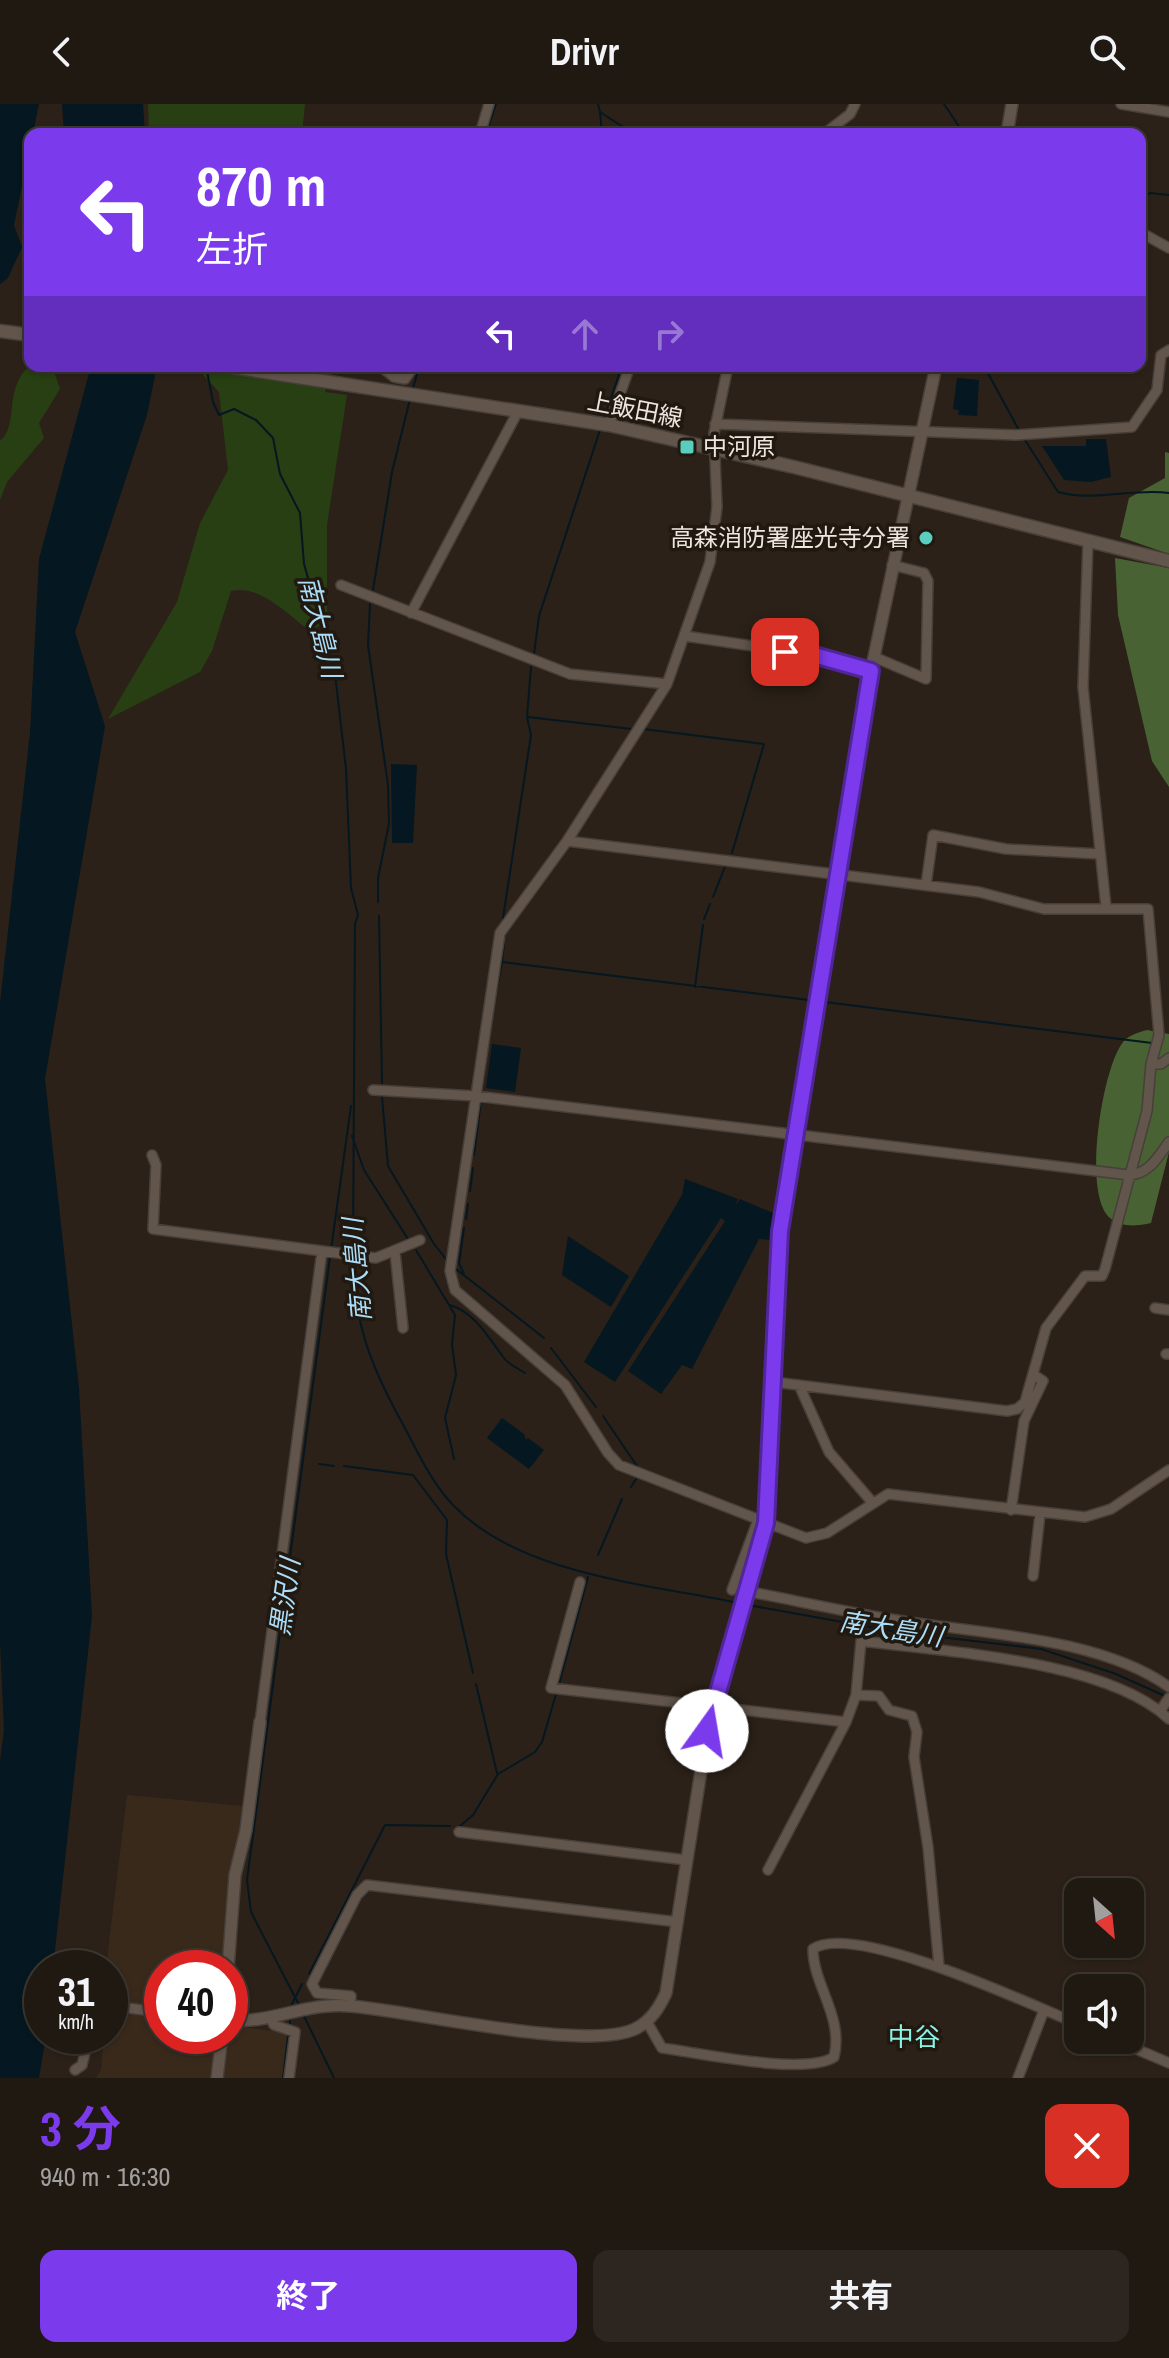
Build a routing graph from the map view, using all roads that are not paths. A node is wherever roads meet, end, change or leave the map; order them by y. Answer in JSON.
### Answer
{"nodes":[{"id":1,"x":489,"y":104,"type":"edge"},
{"id":2,"x":855,"y":104,"type":"edge"},
{"id":3,"x":1012,"y":104,"type":"edge"},
{"id":4,"x":1121,"y":104,"type":"edge"},
{"id":5,"x":1169,"y":112,"type":"edge"},
{"id":6,"x":482,"y":128,"type":"edge"},
{"id":7,"x":832,"y":128,"type":"edge"},
{"id":8,"x":1008,"y":128,"type":"edge"},
{"id":9,"x":1146,"y":235,"type":"edge"},
{"id":10,"x":1169,"y":248,"type":"edge"},
{"id":11,"x":0,"y":331,"type":"edge"},
{"id":12,"x":24,"y":334,"type":"edge"},
{"id":13,"x":1169,"y":350,"type":"edge"},
{"id":14,"x":264,"y":372,"type":"edge"},
{"id":15,"x":388,"y":372,"type":"edge"},
{"id":16,"x":410,"y":372,"type":"edge"},
{"id":17,"x":628,"y":372,"type":"edge"},
{"id":18,"x":727,"y":372,"type":"edge"},
{"id":19,"x":934,"y":372,"type":"edge"},
{"id":20,"x":515,"y":417,"type":"dead end"},
{"id":21,"x":715,"y":424,"type":"junction"},
{"id":22,"x":609,"y":425,"type":"junction"},
{"id":23,"x":920,"y":430,"type":"junction"},
{"id":24,"x":713,"y":448,"type":"junction"},
{"id":25,"x":907,"y":498,"type":"junction"},
{"id":26,"x":1088,"y":541,"type":"junction"},
{"id":27,"x":1169,"y":561,"type":"edge"},
{"id":28,"x":892,"y":565,"type":"junction"},
{"id":29,"x":341,"y":585,"type":"dead end"},
{"id":30,"x":411,"y":613,"type":"junction"},
{"id":31,"x":685,"y":636,"type":"junction"},
{"id":32,"x":874,"y":657,"type":"junction"},
{"id":33,"x":871,"y":671,"type":"junction"},
{"id":34,"x":667,"y":684,"type":"junction"},
{"id":35,"x":567,"y":841,"type":"junction"},
{"id":36,"x":1100,"y":854,"type":"junction"},
{"id":37,"x":839,"y":873,"type":"junction"},
{"id":38,"x":926,"y":885,"type":"junction"},
{"id":39,"x":1106,"y":907,"type":"junction"},
{"id":40,"x":1169,"y":1058,"type":"edge"},
{"id":41,"x":1151,"y":1064,"type":"junction"},
{"id":42,"x":373,"y":1090,"type":"dead end"},
{"id":43,"x":476,"y":1096,"type":"junction"},
{"id":44,"x":794,"y":1134,"type":"junction"},
{"id":45,"x":1169,"y":1142,"type":"edge"},
{"id":46,"x":152,"y":1155,"type":"dead end"},
{"id":47,"x":1129,"y":1175,"type":"junction"},
{"id":48,"x":420,"y":1240,"type":"dead end"},
{"id":49,"x":395,"y":1252,"type":"junction"},
{"id":50,"x":338,"y":1254,"type":"junction"},
{"id":51,"x":1155,"y":1308,"type":"dead end"},
{"id":52,"x":1169,"y":1310,"type":"edge"},
{"id":53,"x":403,"y":1328,"type":"dead end"},
{"id":54,"x":1034,"y":1375,"type":"junction"},
{"id":55,"x":774,"y":1382,"type":"junction"},
{"id":56,"x":799,"y":1385,"type":"junction"},
{"id":57,"x":1169,"y":1470,"type":"edge"},
{"id":58,"x":872,"y":1502,"type":"junction"},
{"id":59,"x":1011,"y":1510,"type":"junction"},
{"id":60,"x":1040,"y":1514,"type":"junction"},
{"id":61,"x":762,"y":1522,"type":"junction"},
{"id":62,"x":1033,"y":1576,"type":"dead end"},
{"id":63,"x":580,"y":1582,"type":"dead end"},
{"id":64,"x":732,"y":1590,"type":"dead end"},
{"id":65,"x":746,"y":1593,"type":"junction"},
{"id":66,"x":1169,"y":1687,"type":"edge"},
{"id":67,"x":856,"y":1695,"type":"junction"},
{"id":68,"x":1164,"y":1705,"type":"edge"},
{"id":69,"x":711,"y":1707,"type":"junction"},
{"id":70,"x":1169,"y":1719,"type":"edge"},
{"id":71,"x":260,"y":1722,"type":"joint"},
{"id":72,"x":846,"y":1722,"type":"junction"},
{"id":73,"x":459,"y":1832,"type":"dead end"},
{"id":74,"x":686,"y":1860,"type":"junction"},
{"id":75,"x":768,"y":1870,"type":"dead end"},
{"id":76,"x":678,"y":1922,"type":"junction"},
{"id":77,"x":229,"y":1950,"type":"edge"},
{"id":78,"x":939,"y":1966,"type":"junction"},
{"id":79,"x":350,"y":2006,"type":"junction"},
{"id":80,"x":1044,"y":2010,"type":"junction"},
{"id":81,"x":270,"y":2017,"type":"junction"},
{"id":82,"x":1064,"y":2018,"type":"edge"},
{"id":83,"x":248,"y":2019,"type":"edge"},
{"id":84,"x":647,"y":2022,"type":"junction"},
{"id":85,"x":1144,"y":2052,"type":"edge"},
{"id":86,"x":85,"y":2054,"type":"edge"},
{"id":87,"x":220,"y":2054,"type":"edge"},
{"id":88,"x":1169,"y":2063,"type":"edge"},
{"id":89,"x":75,"y":2070,"type":"dead end"},
{"id":90,"x":217,"y":2078,"type":"edge"},
{"id":91,"x":289,"y":2078,"type":"edge"},
{"id":92,"x":1018,"y":2078,"type":"edge"}],
"edges":[{"from":1,"to":6,"type":"street"},
{"from":2,"to":7,"type":"street"},
{"from":3,"to":8,"type":"street"},
{"from":4,"to":5,"type":"street"},
{"from":9,"to":10,"type":"street"},
{"from":11,"to":12,"type":"main road"},
{"from":13,"to":23,"type":"street"},
{"from":14,"to":22,"type":"main road","name":"上飯田線"},
{"from":15,"to":16,"type":"street"},
{"from":17,"to":22,"type":"street"},
{"from":18,"to":21,"type":"street"},
{"from":19,"to":23,"type":"street"},
{"from":20,"to":30,"type":"street"},
{"from":21,"to":23,"type":"street"},
{"from":21,"to":24,"type":"street"},
{"from":22,"to":24,"type":"main road","name":"上飯田線"},
{"from":23,"to":25,"type":"street"},
{"from":24,"to":25,"type":"main road","name":"上飯田線"},
{"from":24,"to":31,"type":"street"},
{"from":25,"to":26,"type":"main road","name":"上飯田線"},
{"from":25,"to":28,"type":"street"},
{"from":26,"to":27,"type":"main road","name":"上飯田線"},
{"from":26,"to":36,"type":"street"},
{"from":28,"to":32,"type":"street"},
{"from":28,"to":32,"type":"street"},
{"from":29,"to":30,"type":"street"},
{"from":30,"to":34,"type":"street"},
{"from":31,"to":33,"type":"street"},
{"from":31,"to":34,"type":"street"},
{"from":32,"to":33,"type":"street"},
{"from":33,"to":37,"type":"street"},
{"from":34,"to":35,"type":"street"},
{"from":35,"to":37,"type":"street"},
{"from":35,"to":43,"type":"street"},
{"from":36,"to":38,"type":"street"},
{"from":36,"to":39,"type":"street"},
{"from":37,"to":38,"type":"street"},
{"from":37,"to":44,"type":"street"},
{"from":38,"to":39,"type":"street"},
{"from":39,"to":41,"type":"street"},
{"from":40,"to":41,"type":"street"},
{"from":41,"to":47,"type":"street"},
{"from":42,"to":43,"type":"street"},
{"from":43,"to":44,"type":"street"},
{"from":43,"to":61,"type":"street"},
{"from":44,"to":47,"type":"street"},
{"from":44,"to":55,"type":"street"},
{"from":45,"to":47,"type":"street"},
{"from":46,"to":50,"type":"street"},
{"from":47,"to":54,"type":"street"},
{"from":48,"to":49,"type":"street"},
{"from":49,"to":50,"type":"street"},
{"from":49,"to":53,"type":"street"},
{"from":50,"to":71,"type":"street"},
{"from":51,"to":52,"type":"street"},
{"from":54,"to":56,"type":"street"},
{"from":54,"to":59,"type":"street"},
{"from":55,"to":56,"type":"street"},
{"from":55,"to":61,"type":"street"},
{"from":56,"to":58,"type":"street"},
{"from":57,"to":60,"type":"street"},
{"from":58,"to":59,"type":"street"},
{"from":58,"to":61,"type":"street"},
{"from":59,"to":60,"type":"street"},
{"from":60,"to":62,"type":"street"},
{"from":61,"to":64,"type":"street"},
{"from":61,"to":65,"type":"street"},
{"from":63,"to":69,"type":"street"},
{"from":65,"to":66,"type":"street"},
{"from":65,"to":69,"type":"street"},
{"from":67,"to":68,"type":"street"},
{"from":67,"to":72,"type":"street"},
{"from":67,"to":78,"type":"street"},
{"from":68,"to":70,"type":"street"},
{"from":69,"to":72,"type":"street"},
{"from":69,"to":74,"type":"street"},
{"from":71,"to":77,"type":"street"},
{"from":72,"to":75,"type":"street"},
{"from":73,"to":74,"type":"street"},
{"from":74,"to":76,"type":"street"},
{"from":76,"to":79,"type":"street"},
{"from":76,"to":84,"type":"street"},
{"from":78,"to":80,"type":"street"},
{"from":78,"to":84,"type":"street"},
{"from":79,"to":81,"type":"street"},
{"from":79,"to":84,"type":"street"},
{"from":80,"to":82,"type":"street"},
{"from":80,"to":92,"type":"street"},
{"from":81,"to":83,"type":"street"},
{"from":81,"to":91,"type":"street"},
{"from":85,"to":88,"type":"street"},
{"from":86,"to":89,"type":"street"},
{"from":87,"to":90,"type":"street"}]}
